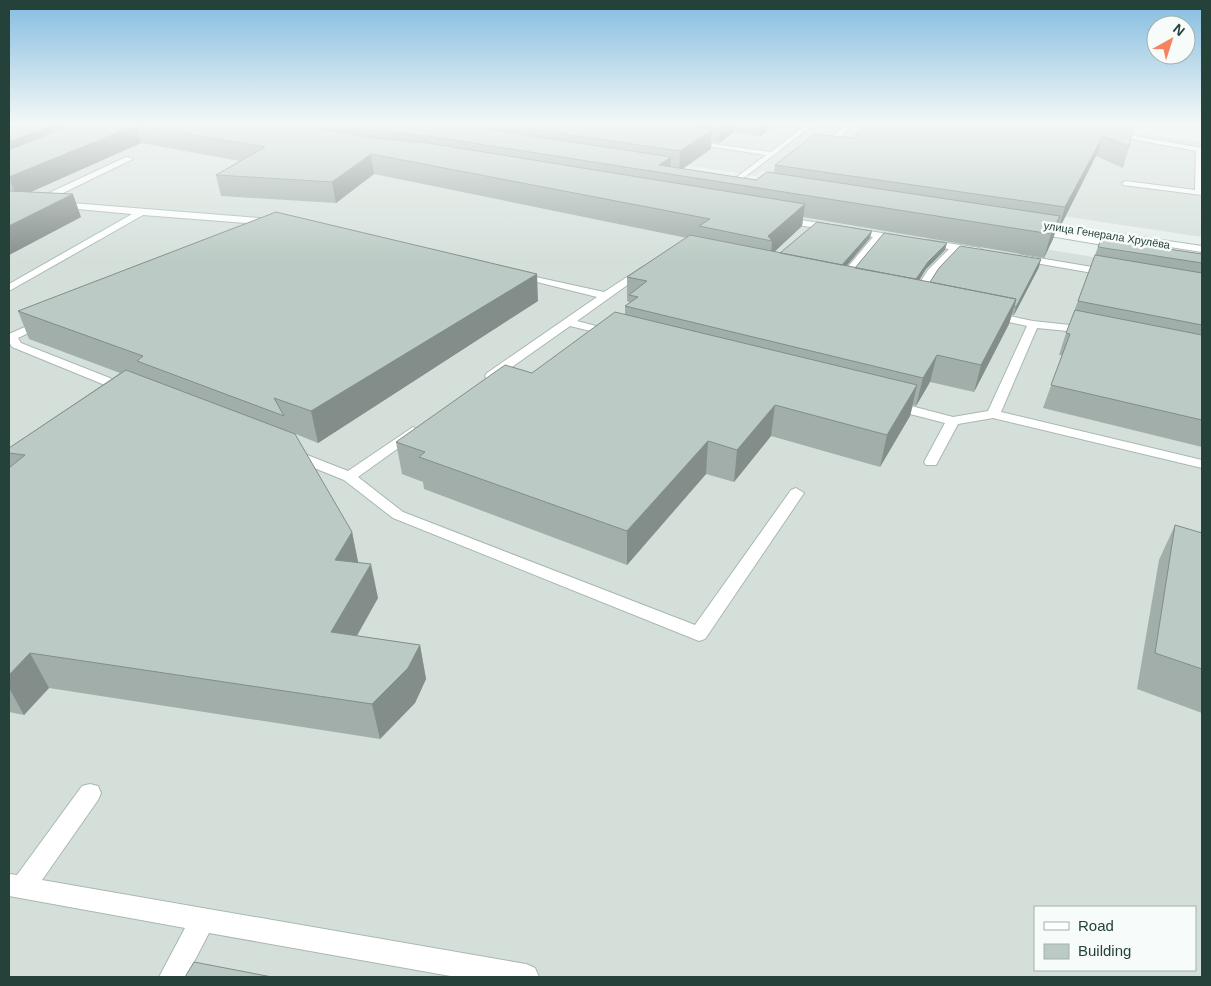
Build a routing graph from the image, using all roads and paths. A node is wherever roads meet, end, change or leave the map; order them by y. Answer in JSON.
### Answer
{"nodes":[{"id":1,"x":105,"y":170,"type":"edge"},
{"id":2,"x":755,"y":170,"type":"edge"},
{"id":3,"x":1200,"y":170,"type":"edge"},
{"id":4,"x":751,"y":180,"type":"edge"},
{"id":5,"x":724,"y":182,"type":"edge"},
{"id":6,"x":742,"y":182,"type":"junction"},
{"id":7,"x":1126,"y":183,"type":"dead end"},
{"id":8,"x":1201,"y":193,"type":"edge"},
{"id":9,"x":9,"y":202,"type":"edge"},
{"id":10,"x":35,"y":203,"type":"junction"},
{"id":11,"x":141,"y":212,"type":"junction"},
{"id":12,"x":773,"y":219,"type":"edge"},
{"id":13,"x":271,"y":222,"type":"edge"},
{"id":14,"x":879,"y":236,"type":"junction"},
{"id":15,"x":908,"y":240,"type":"edge"},
{"id":16,"x":917,"y":242,"type":"edge"},
{"id":17,"x":956,"y":247,"type":"junction"},
{"id":18,"x":1202,"y":249,"type":"edge"},
{"id":19,"x":985,"y":252,"type":"edge"},
{"id":20,"x":1015,"y":257,"type":"edge"},
{"id":21,"x":1202,"y":258,"type":"edge"},
{"id":22,"x":656,"y":263,"type":"edge"},
{"id":23,"x":511,"y":272,"type":"edge"},
{"id":24,"x":846,"y":275,"type":"edge"},
{"id":25,"x":1123,"y":276,"type":"edge"},
{"id":26,"x":833,"y":282,"type":"edge"},
{"id":27,"x":852,"y":286,"type":"edge"},
{"id":28,"x":9,"y":288,"type":"edge"},
{"id":29,"x":920,"y":290,"type":"edge"},
{"id":30,"x":605,"y":296,"type":"junction"},
{"id":31,"x":909,"y":298,"type":"edge"},
{"id":32,"x":928,"y":302,"type":"edge"},
{"id":33,"x":976,"y":312,"type":"edge"},
{"id":34,"x":53,"y":318,"type":"edge"},
{"id":35,"x":568,"y":322,"type":"junction"},
{"id":36,"x":1033,"y":324,"type":"junction"},
{"id":37,"x":1096,"y":331,"type":"edge"},
{"id":38,"x":626,"y":337,"type":"edge"},
{"id":39,"x":479,"y":385,"type":"edge"},
{"id":40,"x":136,"y":392,"type":"edge"},
{"id":41,"x":876,"y":401,"type":"edge"},
{"id":42,"x":993,"y":414,"type":"junction"},
{"id":43,"x":953,"y":421,"type":"junction"},
{"id":44,"x":422,"y":425,"type":"edge"},
{"id":45,"x":284,"y":451,"type":"edge"},
{"id":46,"x":930,"y":462,"type":"dead end"},
{"id":47,"x":1202,"y":464,"type":"edge"},
{"id":48,"x":349,"y":477,"type":"junction"},
{"id":49,"x":796,"y":493,"type":"dead end"},
{"id":50,"x":90,"y":793,"type":"dead end"},
{"id":51,"x":16,"y":886,"type":"edge"},
{"id":52,"x":204,"y":918,"type":"junction"},
{"id":53,"x":172,"y":977,"type":"edge"},
{"id":54,"x":526,"y":977,"type":"edge"}],
"edges":[{"from":1,"to":10,"type":"street"},
{"from":2,"to":6,"type":"street"},
{"from":3,"to":8,"type":"street"},
{"from":4,"to":6,"type":"street"},
{"from":5,"to":6,"type":"street"},
{"from":7,"to":8,"type":"street"},
{"from":9,"to":10,"type":"street"},
{"from":10,"to":11,"type":"street"},
{"from":11,"to":13,"type":"street"},
{"from":11,"to":28,"type":"street"},
{"from":12,"to":14,"type":"street"},
{"from":14,"to":15,"type":"street"},
{"from":14,"to":24,"type":"street"},
{"from":16,"to":17,"type":"street"},
{"from":17,"to":19,"type":"street"},
{"from":17,"to":29,"type":"street"},
{"from":18,"to":21,"type":"street","name":"улица Генерала Хрулёва"},
{"from":20,"to":25,"type":"street"},
{"from":22,"to":30,"type":"street"},
{"from":23,"to":30,"type":"street"},
{"from":26,"to":27,"type":"street"},
{"from":30,"to":35,"type":"street"},
{"from":31,"to":32,"type":"street"},
{"from":33,"to":36,"type":"street"},
{"from":34,"to":40,"type":"street"},
{"from":35,"to":38,"type":"street"},
{"from":35,"to":39,"type":"street"},
{"from":36,"to":37,"type":"street"},
{"from":36,"to":42,"type":"street"},
{"from":41,"to":43,"type":"street"},
{"from":42,"to":43,"type":"street"},
{"from":42,"to":47,"type":"street"},
{"from":43,"to":46,"type":"street"},
{"from":44,"to":48,"type":"street"},
{"from":45,"to":48,"type":"street"},
{"from":48,"to":49,"type":"street"},
{"from":50,"to":51,"type":"street"},
{"from":51,"to":52,"type":"street"},
{"from":52,"to":53,"type":"street"},
{"from":52,"to":54,"type":"street"}]}
